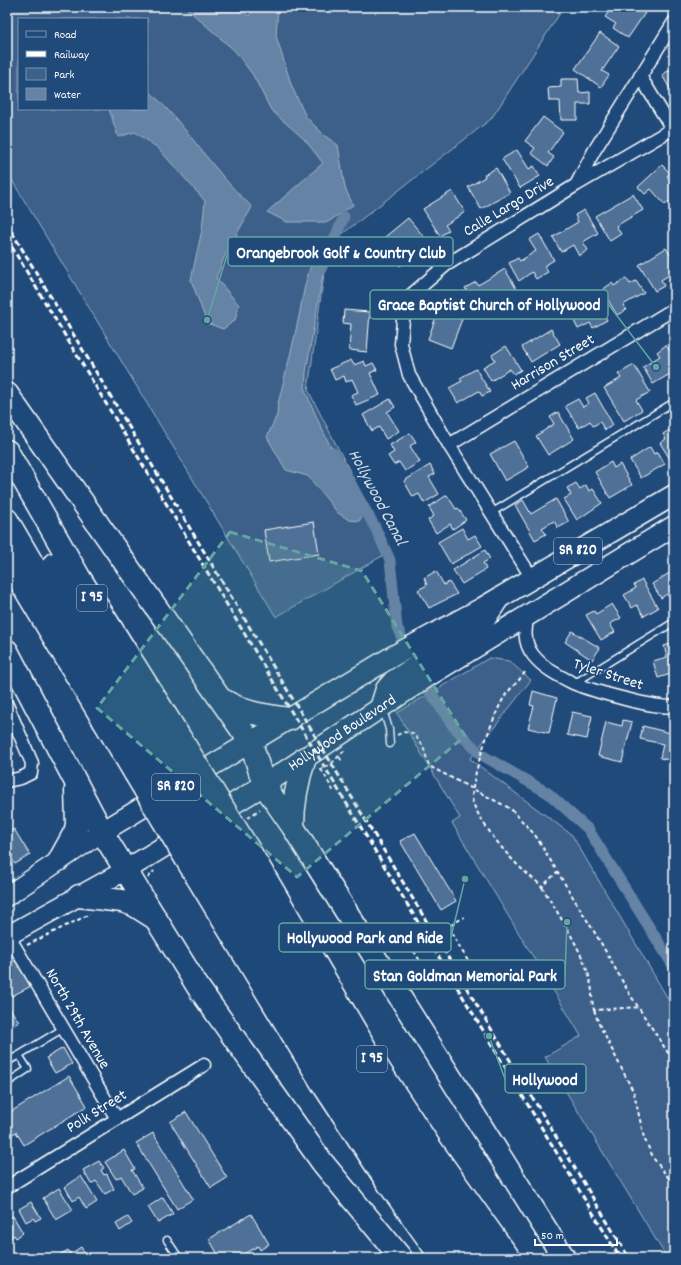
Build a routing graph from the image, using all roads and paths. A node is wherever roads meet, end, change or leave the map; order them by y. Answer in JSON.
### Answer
{"nodes":[{"id":1,"x":674,"y":22,"type":"edge"},
{"id":2,"x":640,"y":76,"type":"junction"},
{"id":3,"x":673,"y":130,"type":"edge"},
{"id":4,"x":576,"y":185,"type":"junction"},
{"id":5,"x":674,"y":309,"type":"edge"},
{"id":6,"x":7,"y":394,"type":"edge"},
{"id":7,"x":674,"y":402,"type":"edge"},
{"id":8,"x":449,"y":445,"type":"junction"},
{"id":9,"x":7,"y":451,"type":"edge"},
{"id":10,"x":7,"y":482,"type":"edge"},
{"id":11,"x":674,"y":494,"type":"edge"},
{"id":12,"x":491,"y":513,"type":"junction"},
{"id":13,"x":7,"y":520,"type":"edge"},
{"id":14,"x":674,"y":526,"type":"edge"},
{"id":15,"x":7,"y":558,"type":"edge"},
{"id":16,"x":532,"y":578,"type":"junction"},
{"id":17,"x":501,"y":596,"type":"junction"},
{"id":18,"x":528,"y":614,"type":"junction"},
{"id":19,"x":674,"y":622,"type":"edge"},
{"id":20,"x":7,"y":651,"type":"edge"},
{"id":21,"x":525,"y":672,"type":"dead end"},
{"id":22,"x":419,"y":673,"type":"junction"},
{"id":23,"x":575,"y":683,"type":"junction"},
{"id":24,"x":218,"y":697,"type":"junction"},
{"id":25,"x":7,"y":705,"type":"edge"},
{"id":26,"x":382,"y":705,"type":"junction"},
{"id":27,"x":674,"y":706,"type":"edge"},
{"id":28,"x":290,"y":719,"type":"junction"},
{"id":29,"x":390,"y":740,"type":"joint"},
{"id":30,"x":251,"y":743,"type":"junction"},
{"id":31,"x":158,"y":756,"type":"junction"},
{"id":32,"x":339,"y":757,"type":"dead end"},
{"id":33,"x":342,"y":762,"type":"dead end"},
{"id":34,"x":313,"y":764,"type":"junction"},
{"id":35,"x":7,"y":781,"type":"edge"},
{"id":36,"x":75,"y":781,"type":"junction"},
{"id":37,"x":264,"y":785,"type":"junction"},
{"id":38,"x":472,"y":790,"type":"junction"},
{"id":39,"x":334,"y":792,"type":"dead end"},
{"id":40,"x":293,"y":827,"type":"junction"},
{"id":41,"x":102,"y":832,"type":"junction"},
{"id":42,"x":60,"y":859,"type":"junction"},
{"id":43,"x":223,"y":864,"type":"junction"},
{"id":44,"x":126,"y":870,"type":"junction"},
{"id":45,"x":557,"y":872,"type":"junction"},
{"id":46,"x":542,"y":887,"type":"junction"},
{"id":47,"x":8,"y":892,"type":"edge"},
{"id":48,"x":79,"y":896,"type":"junction"},
{"id":49,"x":464,"y":917,"type":"dead end"},
{"id":50,"x":155,"y":918,"type":"junction"},
{"id":51,"x":448,"y":927,"type":"junction"},
{"id":52,"x":445,"y":929,"type":"dead end"},
{"id":53,"x":8,"y":935,"type":"edge"},
{"id":54,"x":415,"y":946,"type":"dead end"},
{"id":55,"x":640,"y":1007,"type":"junction"},
{"id":56,"x":594,"y":1010,"type":"junction"},
{"id":57,"x":64,"y":1028,"type":"junction"},
{"id":58,"x":19,"y":1055,"type":"junction"},
{"id":59,"x":7,"y":1062,"type":"edge"},
{"id":60,"x":674,"y":1062,"type":"edge"},
{"id":61,"x":204,"y":1065,"type":"dead end"},
{"id":62,"x":7,"y":1083,"type":"edge"},
{"id":63,"x":117,"y":1119,"type":"junction"},
{"id":64,"x":674,"y":1185,"type":"edge"},
{"id":65,"x":7,"y":1187,"type":"edge"},
{"id":66,"x":167,"y":1240,"type":"dead end"},
{"id":67,"x":179,"y":1258,"type":"edge"},
{"id":68,"x":401,"y":1258,"type":"edge"},
{"id":69,"x":442,"y":1258,"type":"edge"},
{"id":70,"x":464,"y":1258,"type":"edge"},
{"id":71,"x":488,"y":1258,"type":"edge"},
{"id":72,"x":510,"y":1258,"type":"edge"},
{"id":73,"x":564,"y":1258,"type":"edge"}],
"edges":[{"from":1,"to":2,"type":"street","name":"Calle Largo Drive"},
{"from":2,"to":3,"type":"street"},
{"from":2,"to":4,"type":"street","name":"Calle Largo Drive"},
{"from":3,"to":4,"type":"street"},
{"from":4,"to":8,"type":"street","name":"Calle Largo Drive"},
{"from":5,"to":8,"type":"street","name":"Harrison Street"},
{"from":6,"to":24,"type":"highway"},
{"from":7,"to":12,"type":"lane"},
{"from":8,"to":12,"type":"street","name":"Calle Largo Drive"},
{"from":9,"to":31,"type":"highway","number":"I 95"},
{"from":10,"to":31,"type":"highway"},
{"from":11,"to":16,"type":"highway","number":"SR 820"},
{"from":12,"to":16,"type":"street","name":"Calle Largo Drive"},
{"from":13,"to":31,"type":"highway"},
{"from":14,"to":18,"type":"highway","name":"Hollywood Boulevard","number":"SR 820"},
{"from":15,"to":31,"type":"highway","number":"I 95"},
{"from":16,"to":17,"type":"highway","number":"SR 820"},
{"from":17,"to":22,"type":"highway"},
{"from":17,"to":28,"type":"highway","number":"SR 820"},
{"from":18,"to":22,"type":"highway","name":"Hollywood Boulevard","number":"SR 820"},
{"from":18,"to":23,"type":"street","name":"Tyler Street"},
{"from":19,"to":23,"type":"lane"},
{"from":20,"to":36,"type":"highway"},
{"from":21,"to":38,"type":"path"},
{"from":22,"to":26,"type":"highway","name":"Hollywood Boulevard","number":"SR 820"},
{"from":23,"to":27,"type":"street","name":"Tyler Street"},
{"from":24,"to":28,"type":"highway"},
{"from":24,"to":30,"type":"highway"},
{"from":25,"to":35,"type":"street"},
{"from":26,"to":29,"type":"lane"},
{"from":26,"to":34,"type":"highway","name":"Hollywood Boulevard","number":"SR 820"},
{"from":28,"to":30,"type":"highway","number":"SR 820"},
{"from":29,"to":38,"type":"path"},
{"from":30,"to":37,"type":"highway"},
{"from":30,"to":41,"type":"highway","number":"SR 820"},
{"from":31,"to":43,"type":"highway","number":"I 95","bridge":true},
{"from":31,"to":43,"type":"highway","number":"I 95","bridge":true},
{"from":32,"to":33,"type":"path"},
{"from":34,"to":37,"type":"highway","name":"Hollywood Boulevard","number":"SR 820"},
{"from":34,"to":39,"type":"path"},
{"from":34,"to":40,"type":"highway"},
{"from":36,"to":41,"type":"highway"},
{"from":36,"to":42,"type":"highway"},
{"from":37,"to":40,"type":"highway"},
{"from":37,"to":44,"type":"highway","name":"Hollywood Boulevard","number":"SR 820"},
{"from":38,"to":45,"type":"path"},
{"from":38,"to":46,"type":"path"},
{"from":40,"to":73,"type":"highway"},
{"from":41,"to":42,"type":"main road","number":"SR 820"},
{"from":41,"to":44,"type":"highway"},
{"from":42,"to":47,"type":"main road","number":"SR 820"},
{"from":43,"to":69,"type":"highway","number":"I 95"},
{"from":43,"to":70,"type":"highway"},
{"from":43,"to":71,"type":"highway"},
{"from":43,"to":72,"type":"highway","number":"I 95"},
{"from":44,"to":48,"type":"main road","name":"Hollywood Boulevard","number":"SR 820"},
{"from":44,"to":50,"type":"highway"},
{"from":45,"to":46,"type":"path"},
{"from":45,"to":55,"type":"path"},
{"from":46,"to":56,"type":"path"},
{"from":48,"to":50,"type":"highway"},
{"from":48,"to":53,"type":"main road","name":"Hollywood Boulevard","number":"SR 820"},
{"from":49,"to":51,"type":"path"},
{"from":50,"to":68,"type":"highway"},
{"from":51,"to":52,"type":"path"},
{"from":51,"to":54,"type":"path","bridge":true},
{"from":53,"to":57,"type":"street","name":"North 29th Avenue"},
{"from":55,"to":56,"type":"path"},
{"from":55,"to":60,"type":"path"},
{"from":56,"to":64,"type":"path"},
{"from":57,"to":58,"type":"lane"},
{"from":57,"to":63,"type":"street","name":"North 29th Avenue"},
{"from":58,"to":59,"type":"lane"},
{"from":58,"to":62,"type":"lane"},
{"from":61,"to":63,"type":"street","name":"Polk Street"},
{"from":63,"to":65,"type":"street","name":"Polk Street"},
{"from":66,"to":67,"type":"lane"}]}
